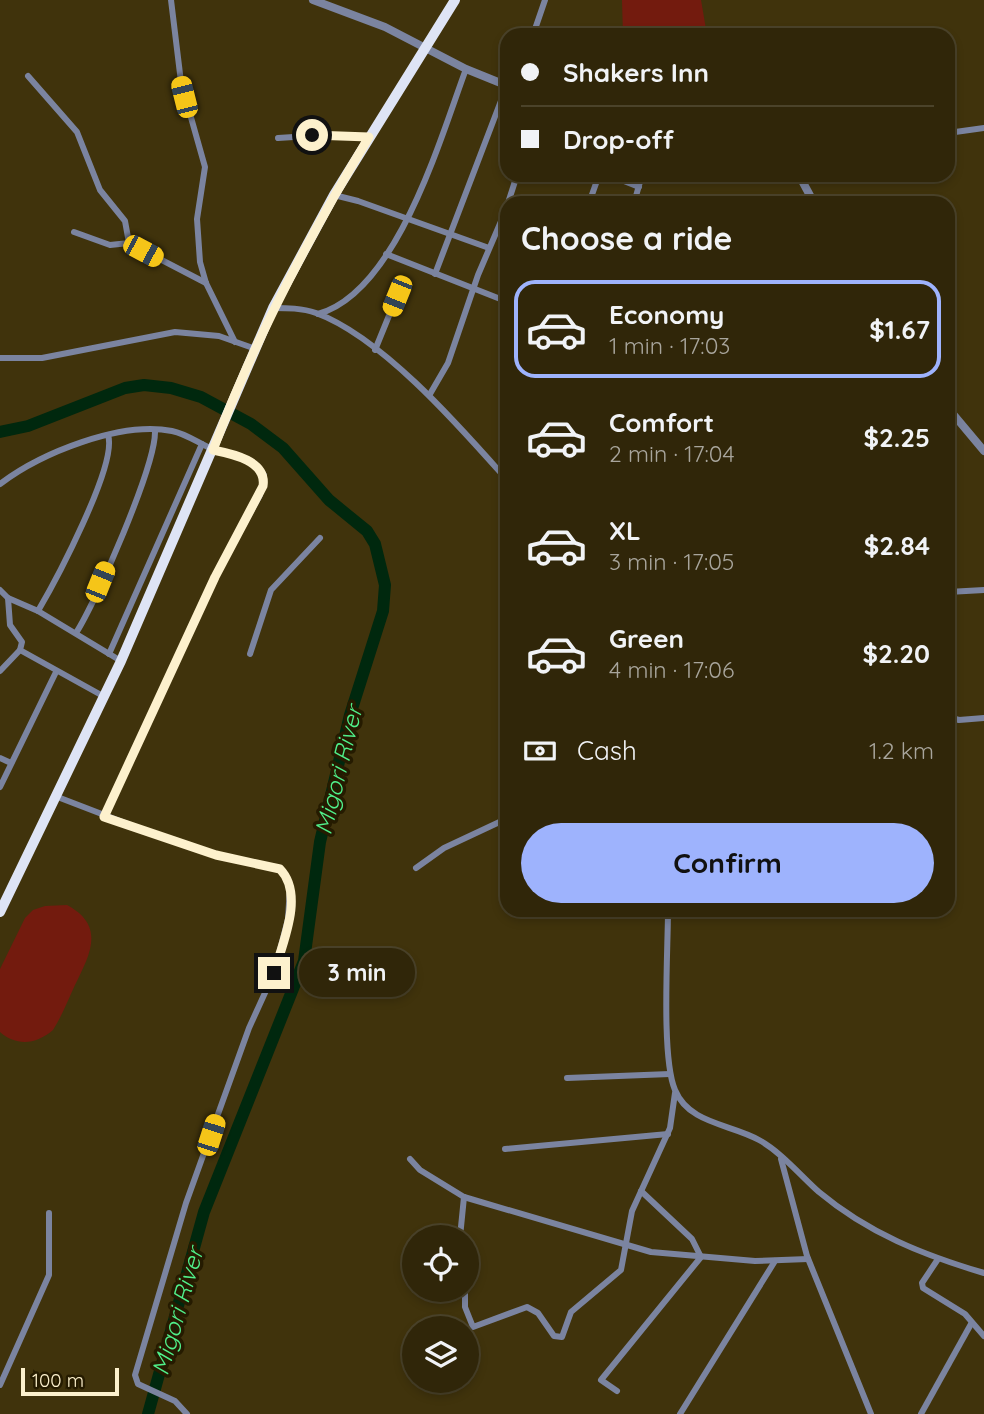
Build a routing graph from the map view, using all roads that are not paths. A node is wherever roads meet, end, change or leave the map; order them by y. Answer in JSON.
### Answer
{"nodes":[{"id":1,"x":171,"y":0,"type":"edge"},
{"id":2,"x":313,"y":0,"type":"edge"},
{"id":3,"x":455,"y":0,"type":"edge"},
{"id":4,"x":545,"y":0,"type":"edge"},
{"id":5,"x":535,"y":28,"type":"edge"},
{"id":6,"x":426,"y":48,"type":"junction"},
{"id":7,"x":466,"y":69,"type":"junction"},
{"id":8,"x":28,"y":76,"type":"dead end"},
{"id":9,"x":500,"y":83,"type":"edge"},
{"id":10,"x":500,"y":104,"type":"edge"},
{"id":11,"x":983,"y":131,"type":"edge"},
{"id":12,"x":955,"y":133,"type":"edge"},
{"id":13,"x":369,"y":137,"type":"junction"},
{"id":14,"x":278,"y":138,"type":"dead end"},
{"id":15,"x":626,"y":182,"type":"edge"},
{"id":16,"x":640,"y":182,"type":"edge"},
{"id":17,"x":639,"y":187,"type":"junction"},
{"id":18,"x":334,"y":195,"type":"junction"},
{"id":19,"x":636,"y":196,"type":"edge"},
{"id":20,"x":409,"y":220,"type":"junction"},
{"id":21,"x":500,"y":223,"type":"edge"},
{"id":22,"x":74,"y":232,"type":"dead end"},
{"id":23,"x":451,"y":234,"type":"junction"},
{"id":24,"x":129,"y":243,"type":"junction"},
{"id":25,"x":489,"y":248,"type":"junction"},
{"id":26,"x":386,"y":254,"type":"junction"},
{"id":27,"x":435,"y":274,"type":"junction"},
{"id":28,"x":206,"y":283,"type":"junction"},
{"id":29,"x":474,"y":289,"type":"junction"},
{"id":30,"x":397,"y":296,"type":"dead end"},
{"id":31,"x":500,"y":299,"type":"edge"},
{"id":32,"x":273,"y":308,"type":"junction"},
{"id":33,"x":318,"y":314,"type":"junction"},
{"id":34,"x":236,"y":342,"type":"junction"},
{"id":35,"x":253,"y":348,"type":"junction"},
{"id":36,"x":375,"y":350,"type":"junction"},
{"id":37,"x":0,"y":358,"type":"edge"},
{"id":38,"x":430,"y":394,"type":"junction"},
{"id":39,"x":955,"y":416,"type":"edge"},
{"id":40,"x":155,"y":431,"type":"junction"},
{"id":41,"x":108,"y":435,"type":"junction"},
{"id":42,"x":202,"y":444,"type":"junction"},
{"id":43,"x":213,"y":450,"type":"junction"},
{"id":44,"x":984,"y":451,"type":"edge"},
{"id":45,"x":500,"y":472,"type":"edge"},
{"id":46,"x":0,"y":484,"type":"edge"},
{"id":47,"x":320,"y":538,"type":"dead end"},
{"id":48,"x":0,"y":590,"type":"edge"},
{"id":49,"x":984,"y":590,"type":"edge"},
{"id":50,"x":955,"y":592,"type":"edge"},
{"id":51,"x":8,"y":598,"type":"junction"},
{"id":52,"x":8,"y":611,"type":"junction"},
{"id":53,"x":38,"y":611,"type":"junction"},
{"id":54,"x":0,"y":617,"type":"edge"},
{"id":55,"x":76,"y":634,"type":"junction"},
{"id":56,"x":20,"y":650,"type":"junction"},
{"id":57,"x":109,"y":654,"type":"junction"},
{"id":58,"x":250,"y":654,"type":"dead end"},
{"id":59,"x":121,"y":662,"type":"junction"},
{"id":60,"x":0,"y":670,"type":"edge"},
{"id":61,"x":56,"y":672,"type":"junction"},
{"id":62,"x":103,"y":695,"type":"junction"},
{"id":63,"x":984,"y":718,"type":"edge"},
{"id":64,"x":955,"y":719,"type":"edge"},
{"id":65,"x":0,"y":758,"type":"edge"},
{"id":66,"x":11,"y":763,"type":"junction"},
{"id":67,"x":0,"y":786,"type":"edge"},
{"id":68,"x":55,"y":796,"type":"junction"},
{"id":69,"x":104,"y":817,"type":"junction"},
{"id":70,"x":500,"y":822,"type":"edge"},
{"id":71,"x":416,"y":868,"type":"dead end"},
{"id":72,"x":2,"y":903,"type":"edge"},
{"id":73,"x":668,"y":917,"type":"edge"},
{"id":74,"x":670,"y":1074,"type":"junction"},
{"id":75,"x":567,"y":1078,"type":"dead end"},
{"id":76,"x":675,"y":1091,"type":"junction"},
{"id":77,"x":668,"y":1134,"type":"junction"},
{"id":78,"x":505,"y":1149,"type":"dead end"},
{"id":79,"x":780,"y":1157,"type":"junction"},
{"id":80,"x":410,"y":1158,"type":"dead end"},
{"id":81,"x":641,"y":1191,"type":"junction"},
{"id":82,"x":464,"y":1197,"type":"junction"},
{"id":83,"x":49,"y":1213,"type":"dead end"},
{"id":84,"x":461,"y":1225,"type":"edge"},
{"id":85,"x":624,"y":1244,"type":"junction"},
{"id":86,"x":701,"y":1257,"type":"junction"},
{"id":87,"x":808,"y":1259,"type":"junction"},
{"id":88,"x":938,"y":1259,"type":"junction"},
{"id":89,"x":775,"y":1261,"type":"junction"},
{"id":90,"x":984,"y":1273,"type":"edge"},
{"id":91,"x":971,"y":1324,"type":"junction"},
{"id":92,"x":479,"y":1325,"type":"edge"},
{"id":93,"x":984,"y":1336,"type":"edge"},
{"id":94,"x":0,"y":1385,"type":"edge"},
{"id":95,"x":617,"y":1391,"type":"dead end"},
{"id":96,"x":187,"y":1414,"type":"edge"},
{"id":97,"x":680,"y":1414,"type":"edge"},
{"id":98,"x":871,"y":1414,"type":"edge"},
{"id":99,"x":921,"y":1414,"type":"edge"}],
"edges":[{"from":1,"to":28,"type":"street"},
{"from":2,"to":6,"type":"street"},
{"from":3,"to":6,"type":"highway"},
{"from":4,"to":5,"type":"street"},
{"from":6,"to":7,"type":"street"},
{"from":6,"to":13,"type":"highway"},
{"from":7,"to":9,"type":"street"},
{"from":7,"to":20,"type":"street"},
{"from":8,"to":24,"type":"street"},
{"from":10,"to":23,"type":"street"},
{"from":11,"to":12,"type":"street"},
{"from":13,"to":14,"type":"street"},
{"from":13,"to":18,"type":"highway"},
{"from":15,"to":17,"type":"street"},
{"from":16,"to":17,"type":"street"},
{"from":17,"to":19,"type":"street"},
{"from":18,"to":20,"type":"street"},
{"from":18,"to":32,"type":"highway"},
{"from":20,"to":23,"type":"street"},
{"from":20,"to":26,"type":"street"},
{"from":21,"to":25,"type":"street"},
{"from":22,"to":24,"type":"street"},
{"from":23,"to":25,"type":"street"},
{"from":23,"to":27,"type":"street"},
{"from":24,"to":28,"type":"street"},
{"from":25,"to":29,"type":"street"},
{"from":26,"to":27,"type":"street"},
{"from":26,"to":33,"type":"street"},
{"from":27,"to":29,"type":"street"},
{"from":28,"to":34,"type":"street"},
{"from":29,"to":31,"type":"street"},
{"from":29,"to":38,"type":"street"},
{"from":30,"to":36,"type":"street"},
{"from":32,"to":33,"type":"street"},
{"from":32,"to":35,"type":"highway"},
{"from":33,"to":36,"type":"street"},
{"from":34,"to":35,"type":"street"},
{"from":34,"to":37,"type":"street"},
{"from":35,"to":43,"type":"highway"},
{"from":36,"to":38,"type":"street"},
{"from":38,"to":45,"type":"street"},
{"from":39,"to":44,"type":"street"},
{"from":40,"to":41,"type":"street"},
{"from":40,"to":42,"type":"street"},
{"from":40,"to":55,"type":"street"},
{"from":41,"to":46,"type":"street"},
{"from":41,"to":53,"type":"street"},
{"from":42,"to":43,"type":"street"},
{"from":42,"to":57,"type":"street"},
{"from":43,"to":59,"type":"highway"},
{"from":43,"to":69,"type":"street"},
{"from":47,"to":58,"type":"street"},
{"from":48,"to":51,"type":"street"},
{"from":49,"to":50,"type":"street"},
{"from":51,"to":52,"type":"street"},
{"from":51,"to":53,"type":"street"},
{"from":52,"to":54,"type":"street"},
{"from":52,"to":56,"type":"street"},
{"from":53,"to":55,"type":"street"},
{"from":55,"to":57,"type":"street"},
{"from":56,"to":60,"type":"street"},
{"from":56,"to":61,"type":"street"},
{"from":57,"to":59,"type":"street"},
{"from":59,"to":62,"type":"highway"},
{"from":61,"to":62,"type":"street"},
{"from":61,"to":66,"type":"street"},
{"from":62,"to":68,"type":"highway"},
{"from":63,"to":64,"type":"street"},
{"from":65,"to":66,"type":"street"},
{"from":66,"to":67,"type":"street"},
{"from":68,"to":69,"type":"street"},
{"from":68,"to":72,"type":"highway"},
{"from":69,"to":96,"type":"street"},
{"from":70,"to":71,"type":"street"},
{"from":73,"to":74,"type":"street"},
{"from":74,"to":75,"type":"street"},
{"from":74,"to":76,"type":"street"},
{"from":76,"to":77,"type":"street"},
{"from":76,"to":79,"type":"street"},
{"from":77,"to":78,"type":"street"},
{"from":77,"to":81,"type":"street"},
{"from":79,"to":87,"type":"street"},
{"from":79,"to":88,"type":"street"},
{"from":80,"to":82,"type":"street"},
{"from":81,"to":85,"type":"street"},
{"from":81,"to":86,"type":"street"},
{"from":82,"to":84,"type":"street"},
{"from":82,"to":85,"type":"street"},
{"from":83,"to":94,"type":"street"},
{"from":85,"to":86,"type":"street"},
{"from":85,"to":92,"type":"street"},
{"from":86,"to":89,"type":"street"},
{"from":86,"to":95,"type":"street"},
{"from":87,"to":89,"type":"street"},
{"from":87,"to":98,"type":"street"},
{"from":88,"to":90,"type":"street"},
{"from":88,"to":91,"type":"street"},
{"from":89,"to":97,"type":"street"},
{"from":91,"to":93,"type":"street"},
{"from":91,"to":99,"type":"street"}]}
